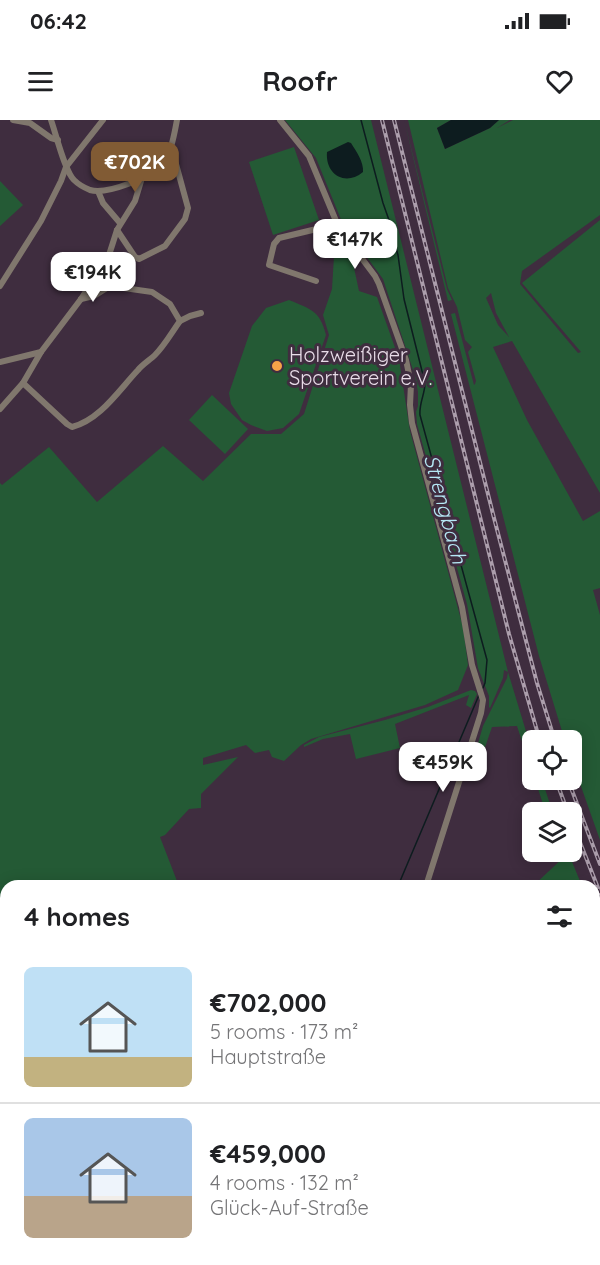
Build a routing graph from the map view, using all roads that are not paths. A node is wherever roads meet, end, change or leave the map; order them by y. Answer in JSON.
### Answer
{"nodes":[{"id":1,"x":13,"y":120,"type":"edge"},
{"id":2,"x":51,"y":120,"type":"edge"},
{"id":3,"x":103,"y":120,"type":"edge"},
{"id":4,"x":177,"y":120,"type":"edge"},
{"id":5,"x":280,"y":120,"type":"edge"},
{"id":6,"x":55,"y":130,"type":"junction"},
{"id":7,"x":46,"y":135,"type":"junction"},
{"id":8,"x":58,"y":140,"type":"junction"},
{"id":9,"x":170,"y":149,"type":"junction"},
{"id":10,"x":66,"y":166,"type":"junction"},
{"id":11,"x":142,"y":178,"type":"junction"},
{"id":12,"x":98,"y":191,"type":"junction"},
{"id":13,"x":336,"y":221,"type":"junction"},
{"id":14,"x":119,"y":226,"type":"junction"},
{"id":15,"x":316,"y":281,"type":"dead end"},
{"id":16,"x":0,"y":286,"type":"edge"},
{"id":17,"x":81,"y":299,"type":"junction"},
{"id":18,"x":201,"y":313,"type":"dead end"},
{"id":19,"x":180,"y":321,"type":"junction"},
{"id":20,"x":41,"y":352,"type":"junction"},
{"id":21,"x":0,"y":362,"type":"edge"},
{"id":22,"x":23,"y":383,"type":"junction"},
{"id":23,"x":0,"y":409,"type":"edge"},
{"id":24,"x":428,"y":880,"type":"edge"}],
"edges":[{"from":1,"to":7,"type":"street"},
{"from":2,"to":6,"type":"street"},
{"from":3,"to":10,"type":"street"},
{"from":4,"to":9,"type":"street"},
{"from":5,"to":13,"type":"street"},
{"from":6,"to":7,"type":"street"},
{"from":6,"to":8,"type":"street"},
{"from":7,"to":8,"type":"street"},
{"from":8,"to":10,"type":"street"},
{"from":9,"to":11,"type":"street"},
{"from":9,"to":14,"type":"street"},
{"from":10,"to":12,"type":"street"},
{"from":10,"to":16,"type":"street"},
{"from":11,"to":12,"type":"street"},
{"from":11,"to":14,"type":"street"},
{"from":12,"to":14,"type":"street"},
{"from":13,"to":15,"type":"street"},
{"from":13,"to":24,"type":"street"},
{"from":14,"to":17,"type":"street"},
{"from":17,"to":19,"type":"street"},
{"from":17,"to":20,"type":"street"},
{"from":18,"to":19,"type":"street"},
{"from":19,"to":22,"type":"street"},
{"from":20,"to":21,"type":"street"},
{"from":20,"to":22,"type":"street"},
{"from":22,"to":23,"type":"street"}]}
